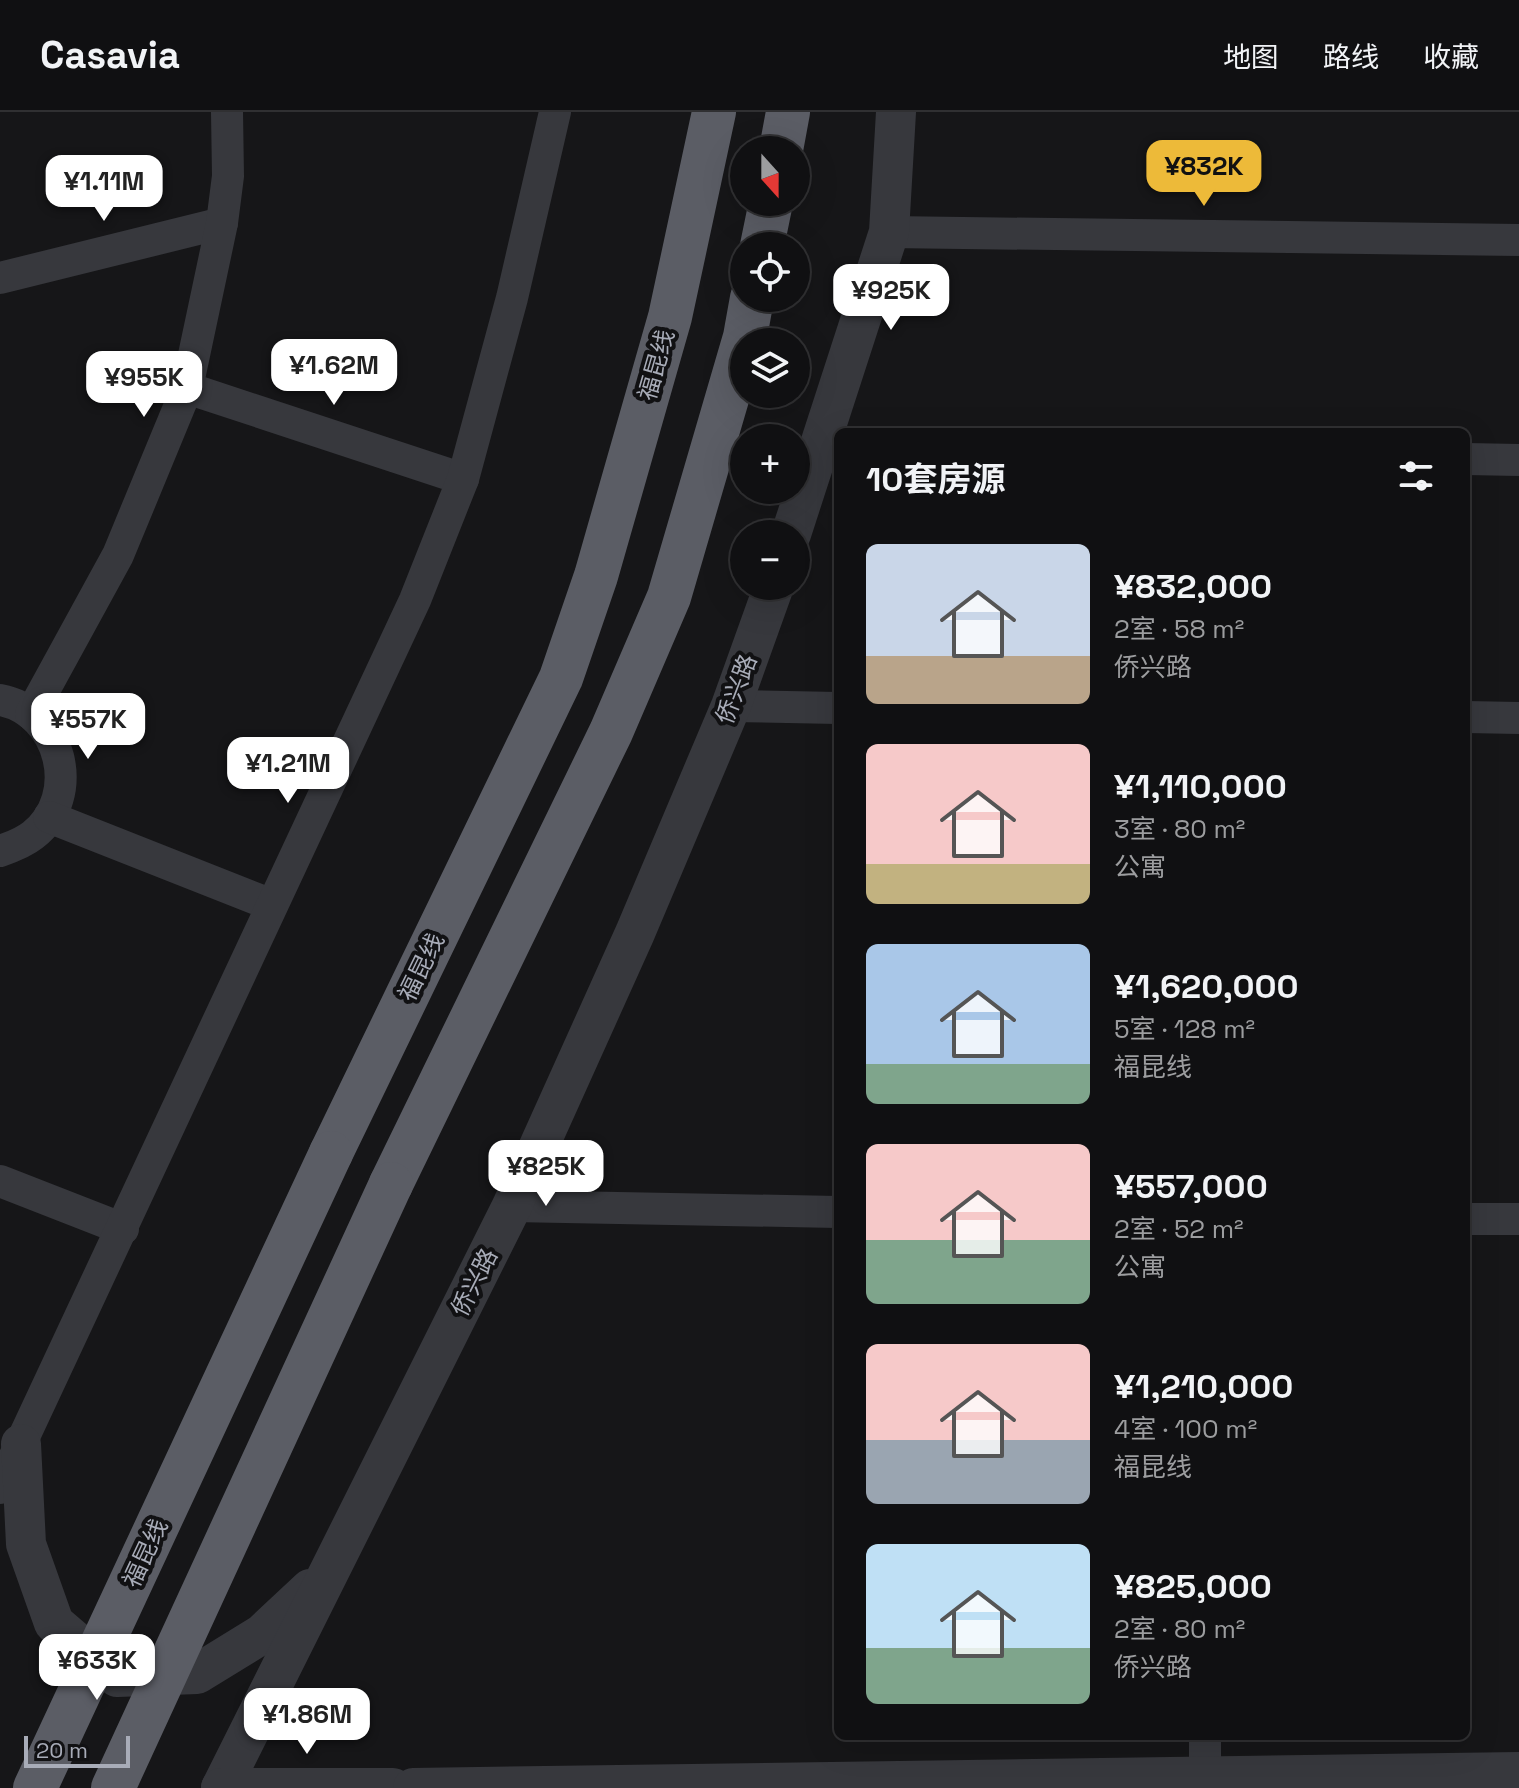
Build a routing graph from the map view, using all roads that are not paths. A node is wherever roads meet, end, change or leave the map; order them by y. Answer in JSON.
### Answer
{"nodes":[{"id":1,"x":227,"y":112,"type":"edge"},
{"id":2,"x":555,"y":112,"type":"edge"},
{"id":3,"x":714,"y":112,"type":"edge"},
{"id":4,"x":788,"y":112,"type":"edge"},
{"id":5,"x":896,"y":112,"type":"edge"},
{"id":6,"x":784,"y":136,"type":"edge"},
{"id":7,"x":222,"y":223,"type":"junction"},
{"id":8,"x":889,"y":232,"type":"junction"},
{"id":9,"x":1519,"y":240,"type":"edge"},
{"id":10,"x":0,"y":278,"type":"edge"},
{"id":11,"x":749,"y":312,"type":"edge"},
{"id":12,"x":187,"y":388,"type":"junction"},
{"id":13,"x":835,"y":428,"type":"edge"},
{"id":14,"x":829,"y":450,"type":"edge"},
{"id":15,"x":1470,"y":459,"type":"edge"},
{"id":16,"x":1519,"y":460,"type":"edge"},
{"id":17,"x":463,"y":479,"type":"junction"},
{"id":18,"x":797,"y":520,"type":"edge"},
{"id":19,"x":769,"y":600,"type":"edge"},
{"id":20,"x":0,"y":700,"type":"edge"},
{"id":21,"x":731,"y":706,"type":"junction"},
{"id":22,"x":834,"y":708,"type":"edge"},
{"id":23,"x":31,"y":714,"type":"junction"},
{"id":24,"x":1470,"y":717,"type":"edge"},
{"id":25,"x":1519,"y":718,"type":"edge"},
{"id":26,"x":49,"y":817,"type":"junction"},
{"id":27,"x":0,"y":851,"type":"edge"},
{"id":28,"x":272,"y":905,"type":"junction"},
{"id":29,"x":0,"y":1181,"type":"edge"},
{"id":30,"x":512,"y":1206,"type":"junction"},
{"id":31,"x":834,"y":1212,"type":"edge"},
{"id":32,"x":1470,"y":1219,"type":"edge"},
{"id":33,"x":1519,"y":1219,"type":"edge"},
{"id":34,"x":123,"y":1229,"type":"junction"},
{"id":35,"x":21,"y":1444,"type":"junction"},
{"id":36,"x":0,"y":1488,"type":"edge"},
{"id":37,"x":329,"y":1571,"type":"junction"},
{"id":38,"x":1205,"y":1740,"type":"edge"},
{"id":39,"x":1519,"y":1772,"type":"edge"},
{"id":40,"x":1205,"y":1782,"type":"edge"},
{"id":41,"x":35,"y":1788,"type":"edge"},
{"id":42,"x":113,"y":1788,"type":"edge"},
{"id":43,"x":221,"y":1788,"type":"edge"},
{"id":44,"x":393,"y":1788,"type":"edge"},
{"id":45,"x":413,"y":1788,"type":"edge"}],
"edges":[{"from":1,"to":7,"type":"street"},
{"from":2,"to":17,"type":"street"},
{"from":3,"to":41,"type":"highway","name":"福昆线","bridge":true},
{"from":4,"to":6,"type":"highway"},
{"from":5,"to":8,"type":"street"},
{"from":7,"to":10,"type":"street"},
{"from":7,"to":12,"type":"street"},
{"from":8,"to":9,"type":"street"},
{"from":8,"to":13,"type":"street"},
{"from":11,"to":42,"type":"highway","bridge":true},
{"from":12,"to":17,"type":"street"},
{"from":12,"to":23,"type":"street"},
{"from":14,"to":18,"type":"street"},
{"from":15,"to":16,"type":"street"},
{"from":17,"to":28,"type":"street"},
{"from":19,"to":21,"type":"street","name":"侨兴路"},
{"from":20,"to":23,"type":"street"},
{"from":21,"to":22,"type":"street"},
{"from":21,"to":30,"type":"street","name":"侨兴路"},
{"from":23,"to":26,"type":"street"},
{"from":24,"to":25,"type":"street"},
{"from":26,"to":27,"type":"street"},
{"from":26,"to":28,"type":"street"},
{"from":28,"to":34,"type":"street"},
{"from":29,"to":34,"type":"street"},
{"from":30,"to":31,"type":"street"},
{"from":30,"to":37,"type":"street","name":"侨兴路"},
{"from":32,"to":33,"type":"street"},
{"from":34,"to":35,"type":"street"},
{"from":35,"to":36,"type":"street"},
{"from":35,"to":37,"type":"street"},
{"from":37,"to":43,"type":"street","name":"侨兴路"},
{"from":38,"to":40,"type":"street"},
{"from":39,"to":40,"type":"street"},
{"from":40,"to":45,"type":"street"},
{"from":43,"to":44,"type":"street"}]}
